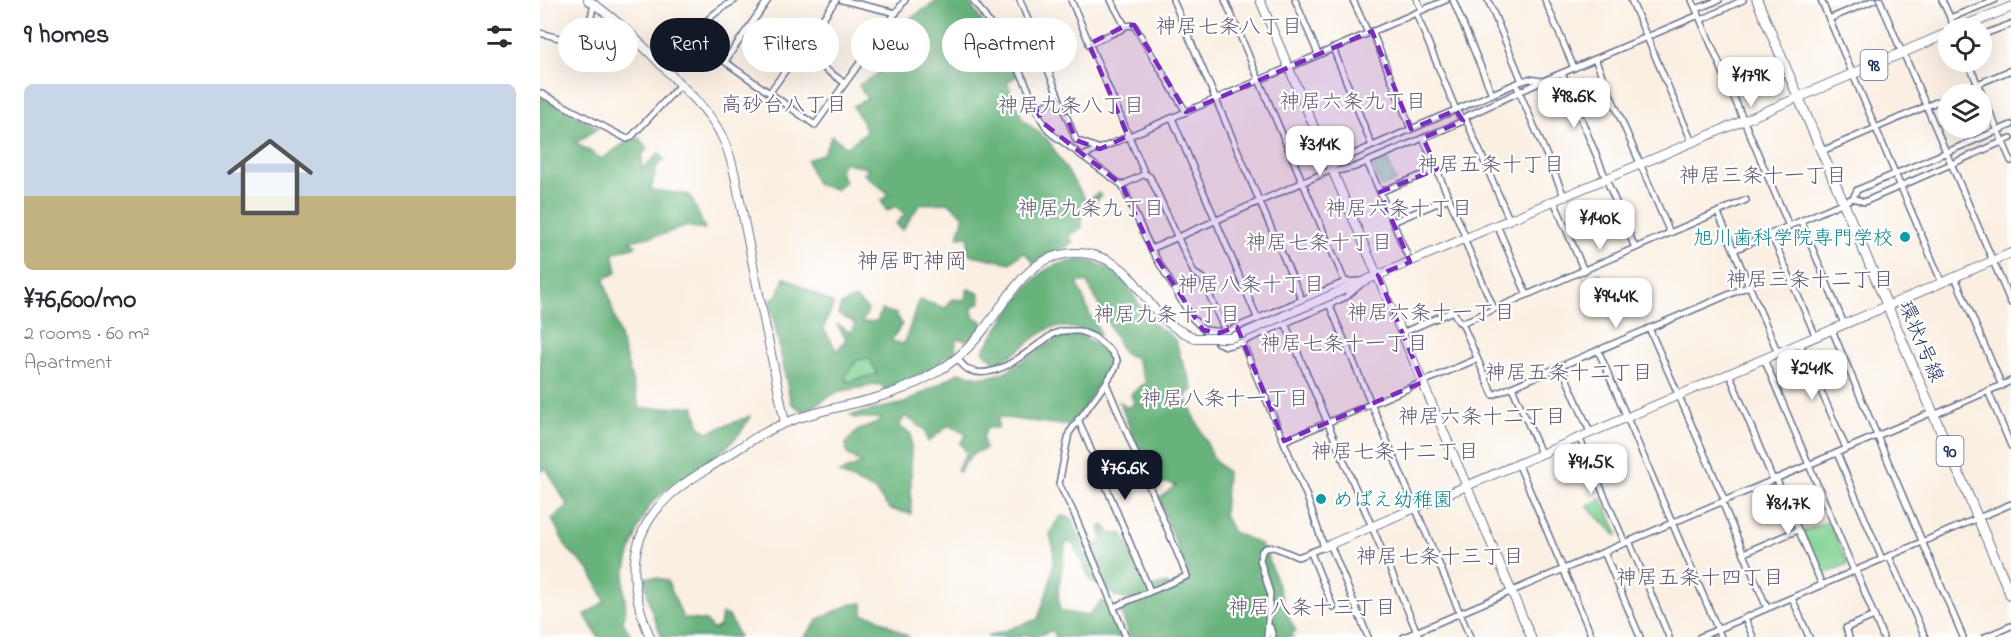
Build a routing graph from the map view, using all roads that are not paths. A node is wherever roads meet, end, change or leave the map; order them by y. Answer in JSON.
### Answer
{"nodes":[{"id":1,"x":735,"y":0,"type":"edge"},
{"id":2,"x":768,"y":0,"type":"edge"},
{"id":3,"x":836,"y":0,"type":"edge"},
{"id":4,"x":842,"y":0,"type":"edge"},
{"id":5,"x":905,"y":0,"type":"edge"},
{"id":6,"x":973,"y":0,"type":"edge"},
{"id":7,"x":1020,"y":0,"type":"edge"},
{"id":8,"x":1071,"y":0,"type":"edge"},
{"id":9,"x":1112,"y":0,"type":"edge"},
{"id":10,"x":1173,"y":0,"type":"edge"},
{"id":11,"x":1225,"y":0,"type":"edge"},
{"id":12,"x":1260,"y":0,"type":"edge"},
{"id":13,"x":1295,"y":0,"type":"edge"},
{"id":14,"x":1353,"y":0,"type":"edge"},
{"id":15,"x":1417,"y":0,"type":"edge"},
{"id":16,"x":1446,"y":0,"type":"edge"},
{"id":17,"x":1453,"y":0,"type":"edge"},
{"id":18,"x":1488,"y":0,"type":"edge"},
{"id":19,"x":1545,"y":0,"type":"edge"},
{"id":20,"x":1631,"y":0,"type":"edge"},
{"id":21,"x":1692,"y":0,"type":"edge"},
{"id":22,"x":1719,"y":0,"type":"edge"},
{"id":23,"x":1743,"y":0,"type":"edge"},
{"id":24,"x":1757,"y":0,"type":"edge"},
{"id":25,"x":1821,"y":0,"type":"edge"},
{"id":26,"x":1874,"y":0,"type":"edge"},
{"id":27,"x":1880,"y":0,"type":"edge"},
{"id":28,"x":1942,"y":0,"type":"edge"},
{"id":29,"x":1995,"y":0,"type":"edge"},
{"id":30,"x":591,"y":2,"type":"edge"},
{"id":31,"x":2011,"y":7,"type":"edge"},
{"id":32,"x":1419,"y":12,"type":"junction"},
{"id":33,"x":896,"y":13,"type":"junction"},
{"id":34,"x":2011,"y":13,"type":"edge"},
{"id":35,"x":1699,"y":15,"type":"junction"},
{"id":36,"x":711,"y":18,"type":"edge"},
{"id":37,"x":823,"y":18,"type":"edge"},
{"id":38,"x":1950,"y":18,"type":"joint"},
{"id":39,"x":1983,"y":18,"type":"edge"},
{"id":40,"x":1992,"y":18,"type":"edge"},
{"id":41,"x":1829,"y":19,"type":"junction"},
{"id":42,"x":1125,"y":26,"type":"junction"},
{"id":43,"x":2010,"y":26,"type":"edge"},
{"id":44,"x":1370,"y":32,"type":"junction"},
{"id":45,"x":1992,"y":32,"type":"edge"},
{"id":46,"x":540,"y":33,"type":"edge"},
{"id":47,"x":1647,"y":37,"type":"junction"},
{"id":48,"x":1938,"y":37,"type":"edge"},
{"id":49,"x":1089,"y":44,"type":"junction"},
{"id":50,"x":1333,"y":48,"type":"junction"},
{"id":51,"x":1903,"y":52,"type":"junction"},
{"id":52,"x":650,"y":53,"type":"edge"},
{"id":53,"x":730,"y":54,"type":"edge"},
{"id":54,"x":1318,"y":54,"type":"junction"},
{"id":55,"x":1595,"y":59,"type":"junction"},
{"id":56,"x":730,"y":64,"type":"edge"},
{"id":57,"x":1288,"y":67,"type":"junction"},
{"id":58,"x":1574,"y":68,"type":"junction"},
{"id":59,"x":2011,"y":70,"type":"edge"},
{"id":60,"x":669,"y":72,"type":"edge"},
{"id":61,"x":785,"y":72,"type":"edge"},
{"id":62,"x":830,"y":72,"type":"edge"},
{"id":63,"x":1563,"y":73,"type":"junction"},
{"id":64,"x":1852,"y":74,"type":"junction"},
{"id":65,"x":1258,"y":81,"type":"junction"},
{"id":66,"x":1543,"y":81,"type":"junction"},
{"id":67,"x":1519,"y":82,"type":"junction"},
{"id":68,"x":845,"y":83,"type":"junction"},
{"id":69,"x":681,"y":84,"type":"junction"},
{"id":70,"x":1980,"y":84,"type":"edge"},
{"id":71,"x":770,"y":92,"type":"junction"},
{"id":72,"x":540,"y":93,"type":"edge"},
{"id":73,"x":1520,"y":93,"type":"junction"},
{"id":74,"x":1492,"y":94,"type":"junction"},
{"id":75,"x":1799,"y":96,"type":"junction"},
{"id":76,"x":1059,"y":99,"type":"junction"},
{"id":77,"x":1215,"y":99,"type":"junction"},
{"id":78,"x":1938,"y":101,"type":"edge"},
{"id":79,"x":1926,"y":106,"type":"junction"},
{"id":80,"x":1036,"y":109,"type":"junction"},
{"id":81,"x":1456,"y":110,"type":"junction"},
{"id":82,"x":1186,"y":112,"type":"junction"},
{"id":83,"x":1992,"y":116,"type":"edge"},
{"id":84,"x":1172,"y":118,"type":"junction"},
{"id":85,"x":1464,"y":119,"type":"junction"},
{"id":86,"x":1743,"y":120,"type":"junction"},
{"id":87,"x":2011,"y":125,"type":"edge"},
{"id":88,"x":1875,"y":128,"type":"junction"},
{"id":89,"x":1411,"y":129,"type":"junction"},
{"id":90,"x":1998,"y":130,"type":"junction"},
{"id":91,"x":1128,"y":136,"type":"junction"},
{"id":92,"x":1423,"y":138,"type":"junction"},
{"id":93,"x":2011,"y":138,"type":"edge"},
{"id":94,"x":1692,"y":142,"type":"junction"},
{"id":95,"x":2003,"y":142,"type":"junction"},
{"id":96,"x":1372,"y":146,"type":"junction"},
{"id":97,"x":1100,"y":148,"type":"junction"},
{"id":98,"x":1822,"y":151,"type":"junction"},
{"id":99,"x":1946,"y":152,"type":"junction"},
{"id":100,"x":1083,"y":156,"type":"junction"},
{"id":101,"x":2011,"y":161,"type":"edge"},
{"id":102,"x":1367,"y":162,"type":"junction"},
{"id":103,"x":1641,"y":164,"type":"junction"},
{"id":104,"x":1951,"y":164,"type":"junction"},
{"id":105,"x":1437,"y":169,"type":"junction"},
{"id":106,"x":1331,"y":170,"type":"junction"},
{"id":107,"x":1145,"y":174,"type":"junction"},
{"id":108,"x":1894,"y":174,"type":"junction"},
{"id":109,"x":1606,"y":178,"type":"junction"},
{"id":110,"x":1303,"y":182,"type":"junction"},
{"id":111,"x":1122,"y":185,"type":"junction"},
{"id":112,"x":1899,"y":185,"type":"junction"},
{"id":113,"x":1380,"y":192,"type":"junction"},
{"id":114,"x":1564,"y":196,"type":"junction"},
{"id":115,"x":1449,"y":198,"type":"junction"},
{"id":116,"x":1746,"y":200,"type":"dead end"},
{"id":117,"x":1849,"y":200,"type":"junction"},
{"id":118,"x":1260,"y":201,"type":"junction"},
{"id":119,"x":1554,"y":201,"type":"junction"},
{"id":120,"x":1718,"y":213,"type":"junction"},
{"id":121,"x":1216,"y":219,"type":"junction"},
{"id":122,"x":1509,"y":219,"type":"junction"},
{"id":123,"x":1801,"y":221,"type":"junction"},
{"id":124,"x":1393,"y":222,"type":"junction"},
{"id":125,"x":1497,"y":225,"type":"junction"},
{"id":126,"x":1789,"y":226,"type":"junction"},
{"id":127,"x":1670,"y":233,"type":"junction"},
{"id":128,"x":1771,"y":234,"type":"junction"},
{"id":129,"x":1177,"y":237,"type":"junction"},
{"id":130,"x":1465,"y":238,"type":"junction"},
{"id":131,"x":1635,"y":248,"type":"junction"},
{"id":132,"x":1151,"y":249,"type":"junction"},
{"id":133,"x":1734,"y":250,"type":"junction"},
{"id":134,"x":2011,"y":254,"type":"edge"},
{"id":135,"x":1993,"y":261,"type":"junction"},
{"id":136,"x":1410,"y":262,"type":"junction"},
{"id":137,"x":1584,"y":271,"type":"junction"},
{"id":138,"x":1378,"y":275,"type":"junction"},
{"id":139,"x":1955,"y":277,"type":"junction"},
{"id":140,"x":1366,"y":280,"type":"junction"},
{"id":141,"x":1345,"y":282,"type":"junction"},
{"id":142,"x":1942,"y":283,"type":"junction"},
{"id":143,"x":1749,"y":286,"type":"junction"},
{"id":144,"x":1527,"y":295,"type":"junction"},
{"id":145,"x":1302,"y":300,"type":"junction"},
{"id":146,"x":2011,"y":303,"type":"edge"},
{"id":147,"x":1329,"y":304,"type":"junction"},
{"id":148,"x":1888,"y":306,"type":"junction"},
{"id":149,"x":1494,"y":309,"type":"junction"},
{"id":150,"x":1257,"y":319,"type":"junction"},
{"id":151,"x":1285,"y":323,"type":"junction"},
{"id":152,"x":1462,"y":323,"type":"junction"},
{"id":153,"x":1844,"y":324,"type":"junction"},
{"id":154,"x":1649,"y":328,"type":"junction"},
{"id":155,"x":1203,"y":330,"type":"junction"},
{"id":156,"x":1832,"y":330,"type":"junction"},
{"id":157,"x":1225,"y":332,"type":"junction"},
{"id":158,"x":1263,"y":332,"type":"junction"},
{"id":159,"x":1402,"y":333,"type":"junction"},
{"id":160,"x":1816,"y":337,"type":"junction"},
{"id":161,"x":1242,"y":342,"type":"junction"},
{"id":162,"x":1800,"y":343,"type":"junction"},
{"id":163,"x":1232,"y":345,"type":"junction"},
{"id":164,"x":1598,"y":350,"type":"junction"},
{"id":165,"x":1778,"y":353,"type":"junction"},
{"id":166,"x":956,"y":357,"type":"junction"},
{"id":167,"x":1477,"y":359,"type":"junction"},
{"id":168,"x":1764,"y":359,"type":"junction"},
{"id":169,"x":1561,"y":366,"type":"junction"},
{"id":170,"x":1729,"y":373,"type":"junction"},
{"id":171,"x":2011,"y":381,"type":"edge"},
{"id":172,"x":1423,"y":382,"type":"junction"},
{"id":173,"x":1106,"y":383,"type":"junction"},
{"id":174,"x":2002,"y":386,"type":"junction"},
{"id":175,"x":1512,"y":387,"type":"junction"},
{"id":176,"x":1988,"y":391,"type":"junction"},
{"id":177,"x":1679,"y":395,"type":"junction"},
{"id":178,"x":1371,"y":404,"type":"junction"},
{"id":179,"x":1934,"y":413,"type":"junction"},
{"id":180,"x":1626,"y":417,"type":"junction"},
{"id":181,"x":1078,"y":419,"type":"junction"},
{"id":182,"x":785,"y":423,"type":"junction"},
{"id":183,"x":1328,"y":423,"type":"junction"},
{"id":184,"x":1590,"y":432,"type":"junction"},
{"id":185,"x":1878,"y":435,"type":"junction"},
{"id":186,"x":1579,"y":437,"type":"junction"},
{"id":187,"x":1284,"y":441,"type":"junction"},
{"id":188,"x":2011,"y":446,"type":"edge"},
{"id":189,"x":1846,"y":448,"type":"junction"},
{"id":190,"x":1540,"y":453,"type":"junction"},
{"id":191,"x":1837,"y":453,"type":"junction"},
{"id":192,"x":1518,"y":463,"type":"junction"},
{"id":193,"x":1809,"y":464,"type":"junction"},
{"id":194,"x":1774,"y":479,"type":"junction"},
{"id":195,"x":1466,"y":485,"type":"junction"},
{"id":196,"x":1723,"y":501,"type":"junction"},
{"id":197,"x":2011,"y":504,"type":"edge"},
{"id":198,"x":1415,"y":506,"type":"junction"},
{"id":199,"x":1978,"y":518,"type":"junction"},
{"id":200,"x":1672,"y":523,"type":"junction"},
{"id":201,"x":1372,"y":526,"type":"junction"},
{"id":202,"x":1798,"y":530,"type":"junction"},
{"id":203,"x":1627,"y":542,"type":"junction"},
{"id":204,"x":1923,"y":542,"type":"junction"},
{"id":205,"x":1327,"y":546,"type":"junction"},
{"id":206,"x":1604,"y":552,"type":"junction"},
{"id":207,"x":1311,"y":553,"type":"junction"},
{"id":208,"x":1744,"y":553,"type":"junction"},
{"id":209,"x":1889,"y":556,"type":"junction"},
{"id":210,"x":1882,"y":559,"type":"junction"},
{"id":211,"x":1563,"y":570,"type":"junction"},
{"id":212,"x":1855,"y":571,"type":"junction"},
{"id":213,"x":1822,"y":585,"type":"junction"},
{"id":214,"x":1150,"y":591,"type":"junction"},
{"id":215,"x":1511,"y":591,"type":"junction"},
{"id":216,"x":2011,"y":596,"type":"edge"},
{"id":217,"x":1792,"y":598,"type":"junction"},
{"id":218,"x":1333,"y":607,"type":"dead end"},
{"id":219,"x":1114,"y":608,"type":"junction"},
{"id":220,"x":1767,"y":608,"type":"junction"},
{"id":221,"x":1460,"y":614,"type":"junction"},
{"id":222,"x":1874,"y":616,"type":"junction"},
{"id":223,"x":1745,"y":618,"type":"junction"},
{"id":224,"x":1268,"y":622,"type":"junction"},
{"id":225,"x":2011,"y":626,"type":"edge"},
{"id":226,"x":1718,"y":630,"type":"junction"},
{"id":227,"x":1418,"y":634,"type":"edge"},
{"id":228,"x":650,"y":637,"type":"edge"},
{"id":229,"x":1126,"y":637,"type":"edge"},
{"id":230,"x":1267,"y":637,"type":"edge"},
{"id":231,"x":1273,"y":637,"type":"edge"},
{"id":232,"x":1368,"y":637,"type":"edge"},
{"id":233,"x":1404,"y":637,"type":"edge"},
{"id":234,"x":1470,"y":637,"type":"edge"},
{"id":235,"x":1531,"y":637,"type":"edge"},
{"id":236,"x":1592,"y":637,"type":"edge"},
{"id":237,"x":1640,"y":637,"type":"edge"},
{"id":238,"x":1669,"y":637,"type":"edge"},
{"id":239,"x":1700,"y":637,"type":"edge"},
{"id":240,"x":1721,"y":637,"type":"edge"},
{"id":241,"x":1753,"y":637,"type":"edge"},
{"id":242,"x":1809,"y":637,"type":"edge"},
{"id":243,"x":1850,"y":637,"type":"edge"},
{"id":244,"x":1883,"y":637,"type":"edge"},
{"id":245,"x":1925,"y":637,"type":"edge"},
{"id":246,"x":1964,"y":637,"type":"edge"},
{"id":247,"x":1985,"y":637,"type":"edge"}],
"edges":[{"from":1,"to":36,"type":"street"},
{"from":2,"to":53,"type":"street"},
{"from":3,"to":37,"type":"street"},
{"from":4,"to":33,"type":"street"},
{"from":5,"to":33,"type":"street"},
{"from":6,"to":80,"type":"street"},
{"from":7,"to":76,"type":"street"},
{"from":8,"to":49,"type":"street"},
{"from":9,"to":42,"type":"street"},
{"from":10,"to":77,"type":"street"},
{"from":11,"to":65,"type":"street"},
{"from":12,"to":57,"type":"street"},
{"from":13,"to":54,"type":"street"},
{"from":14,"to":44,"type":"street"},
{"from":15,"to":32,"type":"street"},
{"from":16,"to":32,"type":"street"},
{"from":17,"to":74,"type":"street"},
{"from":18,"to":67,"type":"street"},
{"from":19,"to":58,"type":"street"},
{"from":20,"to":47,"type":"street"},
{"from":21,"to":35,"type":"street"},
{"from":22,"to":35,"type":"street"},
{"from":23,"to":35,"type":"street"},
{"from":24,"to":75,"type":"main road","name":"環状1号線","number":"90"},
{"from":25,"to":41,"type":"street"},
{"from":26,"to":41,"type":"street"},
{"from":27,"to":51,"type":"street"},
{"from":28,"to":38,"type":"street"},
{"from":29,"to":38,"type":"street"},
{"from":30,"to":46,"type":"street"},
{"from":30,"to":52,"type":"street"},
{"from":31,"to":39,"type":"main road"},
{"from":32,"to":44,"type":"street"},
{"from":32,"to":81,"type":"street"},
{"from":33,"to":68,"type":"street"},
{"from":34,"to":40,"type":"main road"},
{"from":35,"to":47,"type":"street"},
{"from":35,"to":86,"type":"street"},
{"from":41,"to":64,"type":"street"},
{"from":42,"to":49,"type":"street"},
{"from":42,"to":82,"type":"street"},
{"from":43,"to":45,"type":"street"},
{"from":44,"to":50,"type":"street"},
{"from":44,"to":89,"type":"street"},
{"from":47,"to":55,"type":"street"},
{"from":47,"to":94,"type":"street"},
{"from":48,"to":51,"type":"main road","number":"98"},
{"from":49,"to":91,"type":"street"},
{"from":50,"to":54,"type":"street"},
{"from":50,"to":96,"type":"street"},
{"from":51,"to":64,"type":"main road","number":"98"},
{"from":51,"to":79,"type":"street"},
{"from":54,"to":57,"type":"street"},
{"from":55,"to":58,"type":"street"},
{"from":55,"to":103,"type":"street"},
{"from":56,"to":71,"type":"street"},
{"from":57,"to":65,"type":"street"},
{"from":57,"to":106,"type":"street"},
{"from":58,"to":63,"type":"street"},
{"from":59,"to":70,"type":"street"},
{"from":60,"to":69,"type":"street"},
{"from":61,"to":71,"type":"street"},
{"from":62,"to":68,"type":"street"},
{"from":63,"to":66,"type":"street"},
{"from":63,"to":109,"type":"street"},
{"from":64,"to":75,"type":"main road","number":"98"},
{"from":64,"to":88,"type":"street"},
{"from":65,"to":77,"type":"street"},
{"from":65,"to":110,"type":"street"},
{"from":66,"to":67,"type":"street"},
{"from":66,"to":73,"type":"street"},
{"from":67,"to":73,"type":"street"},
{"from":67,"to":74,"type":"street"},
{"from":68,"to":71,"type":"street"},
{"from":69,"to":72,"type":"street"},
{"from":69,"to":182,"type":"street"},
{"from":73,"to":85,"type":"street"},
{"from":73,"to":114,"type":"street"},
{"from":74,"to":81,"type":"street"},
{"from":75,"to":86,"type":"street"},
{"from":75,"to":98,"type":"main road","name":"環状1号線","number":"90"},
{"from":76,"to":80,"type":"street"},
{"from":76,"to":97,"type":"street"},
{"from":77,"to":82,"type":"street"},
{"from":77,"to":118,"type":"street"},
{"from":78,"to":79,"type":"street"},
{"from":79,"to":88,"type":"street"},
{"from":79,"to":99,"type":"street"},
{"from":80,"to":100,"type":"street"},
{"from":81,"to":85,"type":"street"},
{"from":81,"to":89,"type":"street"},
{"from":82,"to":84,"type":"street"},
{"from":83,"to":90,"type":"street"},
{"from":84,"to":91,"type":"street"},
{"from":84,"to":121,"type":"street"},
{"from":85,"to":92,"type":"street"},
{"from":85,"to":122,"type":"street"},
{"from":86,"to":94,"type":"street"},
{"from":86,"to":126,"type":"street"},
{"from":87,"to":90,"type":"street"},
{"from":88,"to":98,"type":"street"},
{"from":88,"to":108,"type":"street"},
{"from":89,"to":96,"type":"street"},
{"from":90,"to":95,"type":"street"},
{"from":90,"to":99,"type":"street"},
{"from":91,"to":97,"type":"street"},
{"from":91,"to":107,"type":"street"},
{"from":92,"to":102,"type":"street"},
{"from":92,"to":105,"type":"street"},
{"from":93,"to":95,"type":"street"},
{"from":94,"to":103,"type":"street"},
{"from":95,"to":101,"type":"street"},
{"from":95,"to":104,"type":"street"},
{"from":96,"to":106,"type":"street"},
{"from":97,"to":100,"type":"street"},
{"from":98,"to":117,"type":"main road","name":"環状1号線","number":"90"},
{"from":99,"to":104,"type":"street"},
{"from":99,"to":108,"type":"street"},
{"from":100,"to":111,"type":"street"},
{"from":102,"to":106,"type":"street"},
{"from":102,"to":113,"type":"street"},
{"from":103,"to":109,"type":"street"},
{"from":103,"to":127,"type":"street"},
{"from":104,"to":112,"type":"street"},
{"from":104,"to":135,"type":"street"},
{"from":105,"to":113,"type":"street"},
{"from":105,"to":115,"type":"street"},
{"from":106,"to":110,"type":"street"},
{"from":106,"to":138,"type":"street"},
{"from":107,"to":111,"type":"street"},
{"from":107,"to":129,"type":"street"},
{"from":108,"to":112,"type":"street"},
{"from":108,"to":117,"type":"street"},
{"from":109,"to":114,"type":"street"},
{"from":109,"to":131,"type":"street"},
{"from":110,"to":118,"type":"street"},
{"from":110,"to":141,"type":"street"},
{"from":111,"to":132,"type":"street"},
{"from":112,"to":117,"type":"street"},
{"from":112,"to":142,"type":"street"},
{"from":113,"to":124,"type":"street"},
{"from":114,"to":119,"type":"street"},
{"from":115,"to":124,"type":"street"},
{"from":115,"to":130,"type":"street"},
{"from":116,"to":120,"type":"street"},
{"from":117,"to":123,"type":"street"},
{"from":117,"to":148,"type":"main road","name":"環状1号線","number":"90"},
{"from":118,"to":121,"type":"street"},
{"from":118,"to":145,"type":"street"},
{"from":119,"to":122,"type":"street"},
{"from":119,"to":137,"type":"street"},
{"from":120,"to":127,"type":"street"},
{"from":120,"to":133,"type":"street"},
{"from":121,"to":129,"type":"street"},
{"from":121,"to":150,"type":"street"},
{"from":122,"to":125,"type":"street"},
{"from":123,"to":126,"type":"street"},
{"from":123,"to":153,"type":"street"},
{"from":124,"to":136,"type":"street"},
{"from":125,"to":130,"type":"street"},
{"from":125,"to":144,"type":"street"},
{"from":126,"to":128,"type":"street"},
{"from":127,"to":131,"type":"street"},
{"from":128,"to":133,"type":"street"},
{"from":128,"to":160,"type":"street"},
{"from":129,"to":132,"type":"street"},
{"from":129,"to":157,"type":"street"},
{"from":130,"to":136,"type":"street"},
{"from":130,"to":149,"type":"street"},
{"from":131,"to":137,"type":"street"},
{"from":132,"to":155,"type":"street"},
{"from":133,"to":143,"type":"street"},
{"from":134,"to":135,"type":"street"},
{"from":135,"to":139,"type":"street"},
{"from":135,"to":146,"type":"street"},
{"from":136,"to":138,"type":"street"},
{"from":137,"to":144,"type":"street"},
{"from":138,"to":140,"type":"street"},
{"from":138,"to":159,"type":"street"},
{"from":139,"to":142,"type":"street"},
{"from":139,"to":174,"type":"street"},
{"from":140,"to":141,"type":"street"},
{"from":140,"to":147,"type":"street"},
{"from":140,"to":166,"type":"street","bridge":true},
{"from":141,"to":145,"type":"street"},
{"from":142,"to":148,"type":"street"},
{"from":143,"to":154,"type":"street"},
{"from":143,"to":165,"type":"street"},
{"from":144,"to":149,"type":"street"},
{"from":145,"to":150,"type":"street"},
{"from":147,"to":151,"type":"street"},
{"from":147,"to":178,"type":"street"},
{"from":148,"to":153,"type":"street"},
{"from":148,"to":179,"type":"main road","name":"環状1号線","number":"90"},
{"from":149,"to":152,"type":"street"},
{"from":150,"to":157,"type":"street"},
{"from":150,"to":158,"type":"street"},
{"from":151,"to":158,"type":"street"},
{"from":151,"to":183,"type":"street"},
{"from":152,"to":159,"type":"street"},
{"from":152,"to":167,"type":"street"},
{"from":153,"to":156,"type":"street"},
{"from":154,"to":164,"type":"street"},
{"from":154,"to":177,"type":"street"},
{"from":155,"to":157,"type":"street"},
{"from":155,"to":163,"type":"street"},
{"from":156,"to":160,"type":"street"},
{"from":156,"to":185,"type":"street"},
{"from":157,"to":163,"type":"street"},
{"from":158,"to":161,"type":"street"},
{"from":159,"to":172,"type":"street"},
{"from":160,"to":162,"type":"street"},
{"from":161,"to":163,"type":"street"},
{"from":161,"to":187,"type":"street"},
{"from":162,"to":165,"type":"street"},
{"from":162,"to":189,"type":"street"},
{"from":164,"to":169,"type":"street"},
{"from":164,"to":180,"type":"street"},
{"from":165,"to":168,"type":"street"},
{"from":166,"to":173,"type":"street"},
{"from":166,"to":182,"type":"street"},
{"from":167,"to":172,"type":"street"},
{"from":167,"to":175,"type":"street"},
{"from":168,"to":170,"type":"street"},
{"from":168,"to":193,"type":"street"},
{"from":169,"to":175,"type":"street"},
{"from":169,"to":184,"type":"street"},
{"from":170,"to":177,"type":"street"},
{"from":170,"to":194,"type":"street"},
{"from":171,"to":174,"type":"street"},
{"from":172,"to":178,"type":"street"},
{"from":172,"to":195,"type":"street"},
{"from":173,"to":181,"type":"street"},
{"from":173,"to":214,"type":"street"},
{"from":174,"to":176,"type":"street"},
{"from":175,"to":190,"type":"street"},
{"from":176,"to":179,"type":"street"},
{"from":176,"to":188,"type":"street"},
{"from":177,"to":180,"type":"street"},
{"from":177,"to":196,"type":"street"},
{"from":178,"to":183,"type":"street"},
{"from":178,"to":198,"type":"street"},
{"from":179,"to":185,"type":"street"},
{"from":179,"to":199,"type":"main road","name":"環状1号線","number":"90"},
{"from":180,"to":184,"type":"street"},
{"from":180,"to":200,"type":"street"},
{"from":181,"to":214,"type":"street"},
{"from":181,"to":219,"type":"street"},
{"from":182,"to":228,"type":"street"},
{"from":183,"to":187,"type":"street"},
{"from":183,"to":201,"type":"street"},
{"from":184,"to":186,"type":"street"},
{"from":185,"to":189,"type":"street"},
{"from":185,"to":204,"type":"street"},
{"from":186,"to":190,"type":"street"},
{"from":186,"to":203,"type":"street"},
{"from":187,"to":205,"type":"street"},
{"from":189,"to":191,"type":"street"},
{"from":190,"to":192,"type":"street"},
{"from":191,"to":193,"type":"street"},
{"from":191,"to":210,"type":"street"},
{"from":192,"to":195,"type":"street"},
{"from":192,"to":211,"type":"street"},
{"from":193,"to":194,"type":"street"},
{"from":193,"to":212,"type":"street"},
{"from":194,"to":196,"type":"street"},
{"from":194,"to":202,"type":"street"},
{"from":195,"to":198,"type":"street"},
{"from":195,"to":215,"type":"street"},
{"from":196,"to":200,"type":"street"},
{"from":196,"to":208,"type":"street"},
{"from":197,"to":199,"type":"street"},
{"from":198,"to":201,"type":"street"},
{"from":198,"to":221,"type":"street"},
{"from":199,"to":204,"type":"street"},
{"from":199,"to":216,"type":"main road","name":"環状1号線","number":"90"},
{"from":200,"to":203,"type":"street"},
{"from":200,"to":226,"type":"street"},
{"from":201,"to":205,"type":"street"},
{"from":201,"to":227,"type":"street"},
{"from":202,"to":208,"type":"street"},
{"from":202,"to":213,"type":"street"},
{"from":203,"to":206,"type":"street"},
{"from":203,"to":238,"type":"street"},
{"from":204,"to":209,"type":"street"},
{"from":204,"to":246,"type":"street"},
{"from":205,"to":207,"type":"street"},
{"from":205,"to":232,"type":"street"},
{"from":206,"to":211,"type":"street"},
{"from":206,"to":237,"type":"street"},
{"from":207,"to":218,"type":"street"},
{"from":207,"to":224,"type":"street"},
{"from":208,"to":220,"type":"street"},
{"from":209,"to":210,"type":"street"},
{"from":209,"to":245,"type":"street"},
{"from":210,"to":212,"type":"street"},
{"from":211,"to":215,"type":"street"},
{"from":211,"to":236,"type":"street"},
{"from":212,"to":213,"type":"street"},
{"from":212,"to":222,"type":"street"},
{"from":213,"to":217,"type":"street"},
{"from":214,"to":219,"type":"street"},
{"from":215,"to":221,"type":"street"},
{"from":215,"to":235,"type":"street"},
{"from":217,"to":220,"type":"street"},
{"from":217,"to":242,"type":"street"},
{"from":219,"to":229,"type":"street"},
{"from":220,"to":223,"type":"street"},
{"from":221,"to":227,"type":"street"},
{"from":221,"to":234,"type":"street"},
{"from":222,"to":243,"type":"street"},
{"from":222,"to":244,"type":"street"},
{"from":223,"to":226,"type":"street"},
{"from":223,"to":241,"type":"street"},
{"from":224,"to":230,"type":"street"},
{"from":224,"to":231,"type":"street"},
{"from":225,"to":247,"type":"street"},
{"from":226,"to":239,"type":"street"},
{"from":226,"to":240,"type":"street"},
{"from":227,"to":233,"type":"street"}]}
